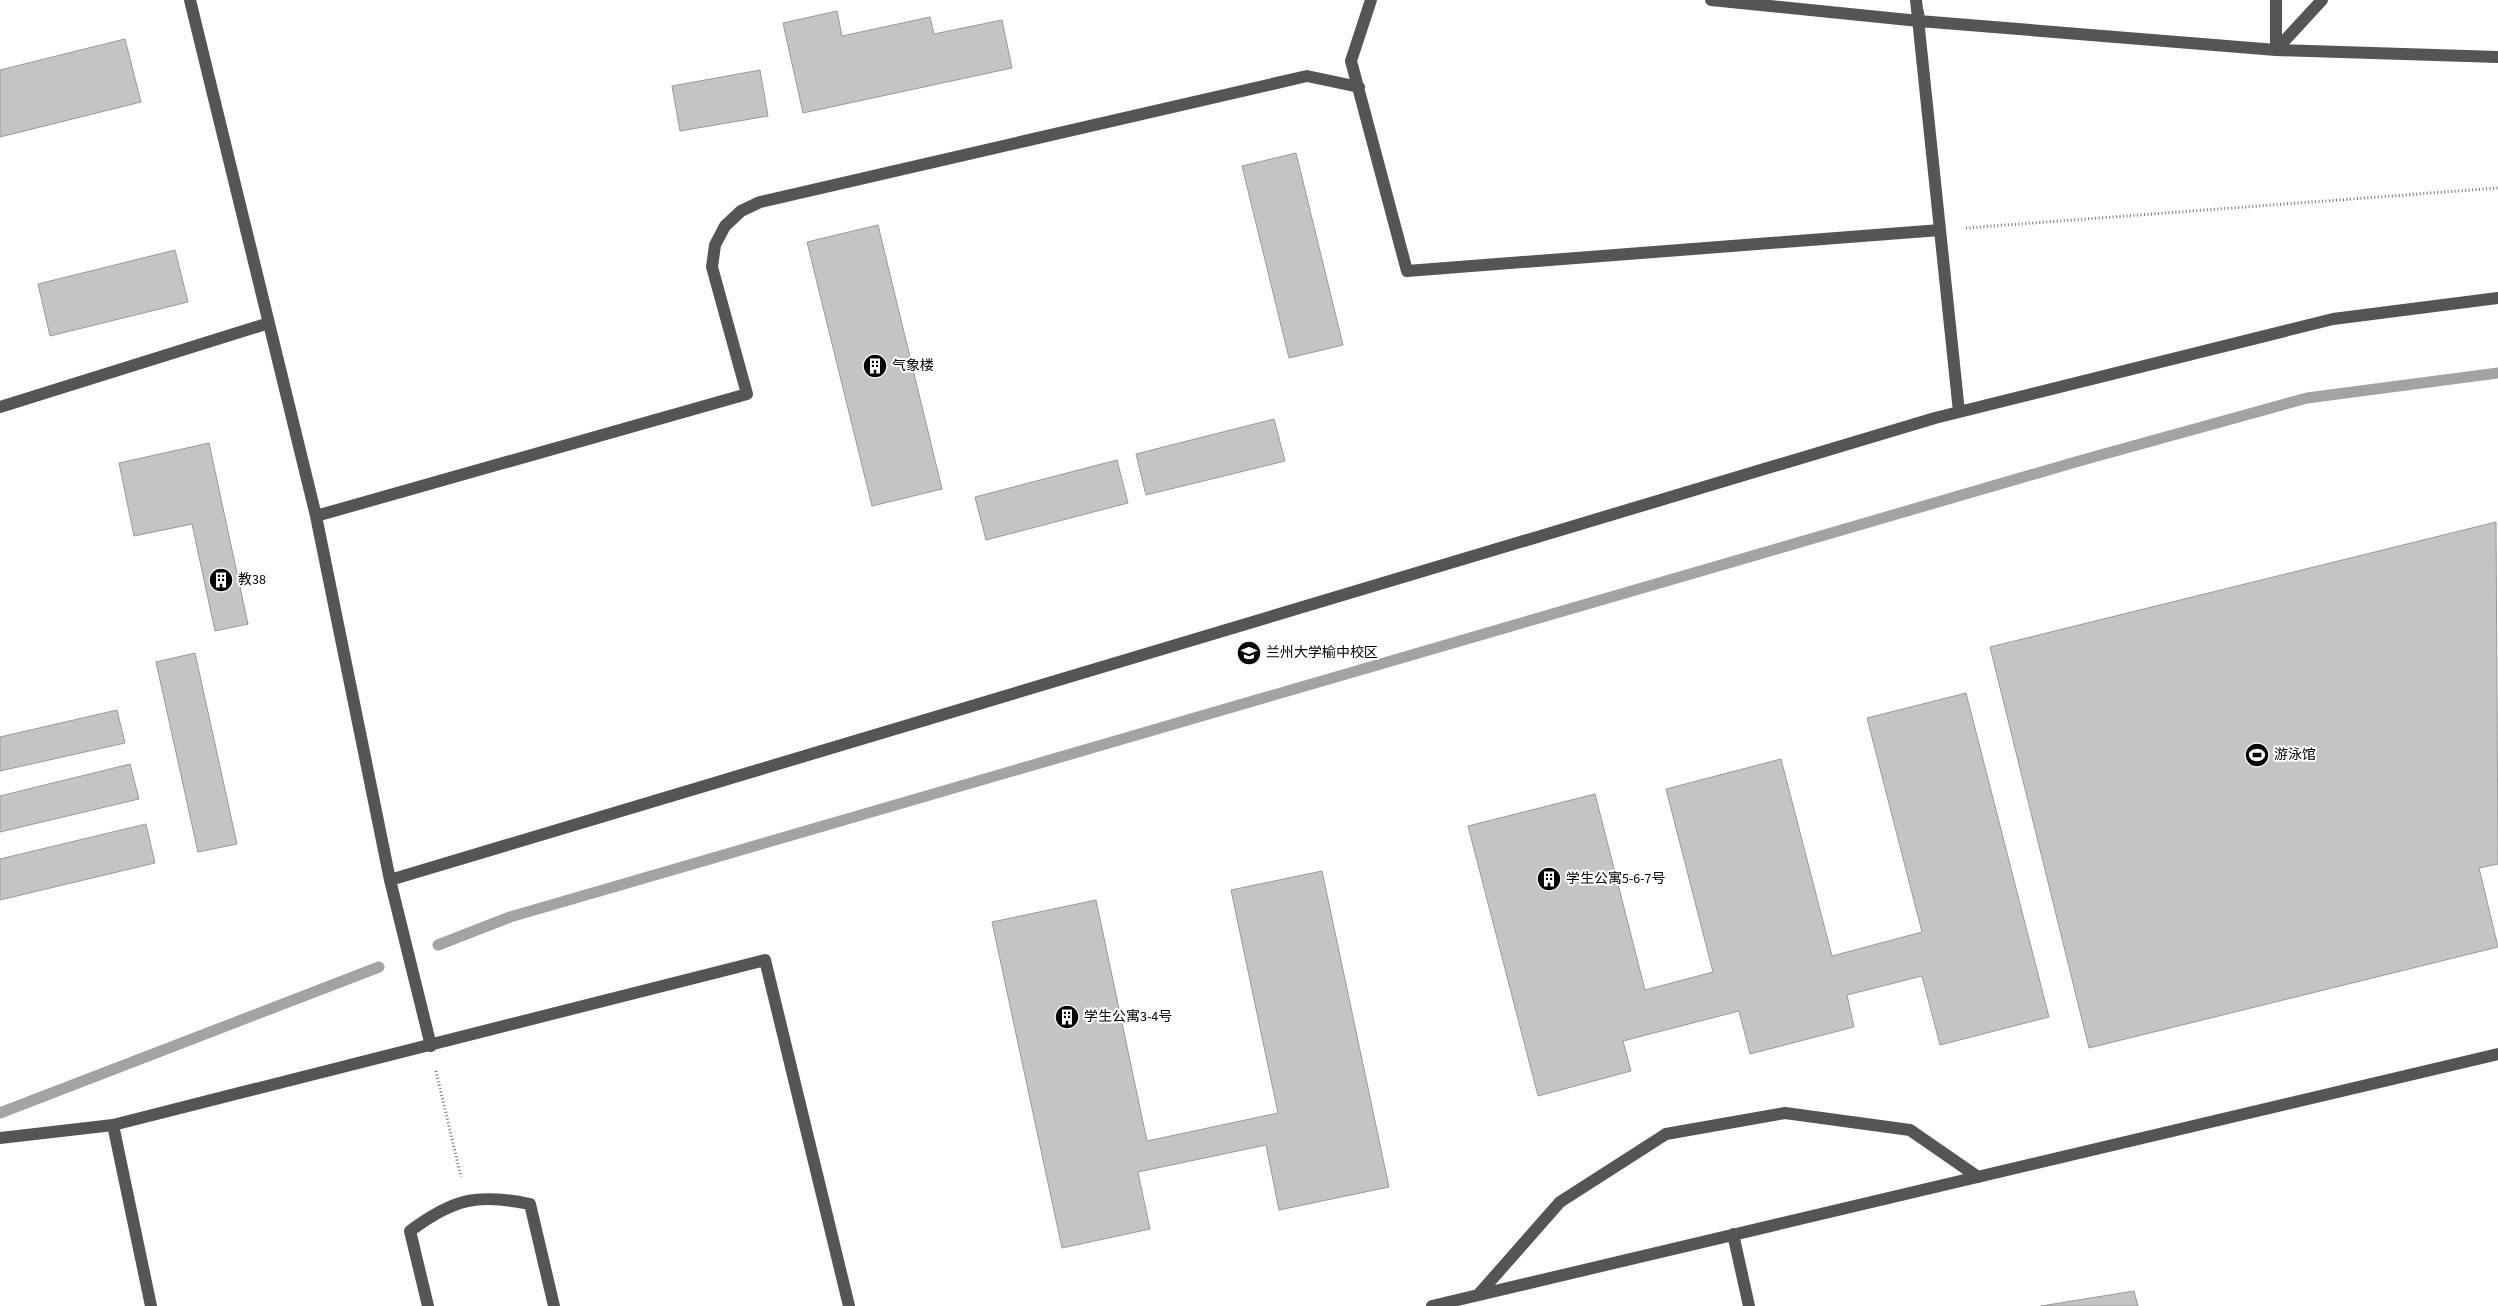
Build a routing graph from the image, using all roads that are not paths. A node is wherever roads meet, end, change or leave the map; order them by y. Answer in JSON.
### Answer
{"nodes":[{"id":1,"x":190,"y":0,"type":"edge"},
{"id":2,"x":1371,"y":0,"type":"edge"},
{"id":3,"x":1711,"y":0,"type":"edge"},
{"id":4,"x":1917,"y":0,"type":"edge"},
{"id":5,"x":2276,"y":0,"type":"edge"},
{"id":6,"x":2322,"y":0,"type":"edge"},
{"id":7,"x":1919,"y":21,"type":"junction"},
{"id":8,"x":2276,"y":50,"type":"junction"},
{"id":9,"x":2498,"y":56,"type":"edge"},
{"id":10,"x":1358,"y":87,"type":"junction"},
{"id":11,"x":1940,"y":230,"type":"junction"},
{"id":12,"x":2498,"y":298,"type":"edge"},
{"id":13,"x":269,"y":323,"type":"junction"},
{"id":14,"x":0,"y":406,"type":"edge"},
{"id":15,"x":1959,"y":412,"type":"junction"},
{"id":16,"x":316,"y":516,"type":"junction"},
{"id":17,"x":390,"y":880,"type":"junction"},
{"id":18,"x":431,"y":1046,"type":"junction"},
{"id":19,"x":2498,"y":1054,"type":"edge"},
{"id":20,"x":113,"y":1125,"type":"junction"},
{"id":21,"x":0,"y":1138,"type":"edge"},
{"id":22,"x":1978,"y":1177,"type":"junction"},
{"id":23,"x":1733,"y":1234,"type":"junction"},
{"id":24,"x":1479,"y":1294,"type":"junction"},
{"id":25,"x":151,"y":1306,"type":"edge"},
{"id":26,"x":428,"y":1306,"type":"edge"},
{"id":27,"x":554,"y":1306,"type":"edge"},
{"id":28,"x":849,"y":1306,"type":"edge"},
{"id":29,"x":1432,"y":1306,"type":"edge"},
{"id":30,"x":1749,"y":1306,"type":"edge"}],
"edges":[{"from":1,"to":13,"type":"lane"},
{"from":2,"to":10,"type":"lane"},
{"from":3,"to":7,"type":"lane"},
{"from":4,"to":7,"type":"lane"},
{"from":5,"to":8,"type":"lane"},
{"from":6,"to":8,"type":"lane"},
{"from":7,"to":8,"type":"lane"},
{"from":7,"to":11,"type":"lane"},
{"from":8,"to":9,"type":"lane"},
{"from":10,"to":11,"type":"lane"},
{"from":10,"to":16,"type":"lane"},
{"from":11,"to":15,"type":"lane"},
{"from":12,"to":15,"type":"lane"},
{"from":13,"to":14,"type":"lane"},
{"from":13,"to":16,"type":"lane"},
{"from":15,"to":17,"type":"lane"},
{"from":16,"to":17,"type":"lane"},
{"from":17,"to":18,"type":"lane"},
{"from":18,"to":20,"type":"lane"},
{"from":18,"to":28,"type":"lane"},
{"from":19,"to":22,"type":"lane"},
{"from":20,"to":21,"type":"lane"},
{"from":20,"to":25,"type":"lane"},
{"from":22,"to":23,"type":"lane"},
{"from":22,"to":24,"type":"lane"},
{"from":23,"to":24,"type":"lane"},
{"from":23,"to":30,"type":"lane"},
{"from":24,"to":29,"type":"lane"},
{"from":26,"to":27,"type":"lane"}]}
